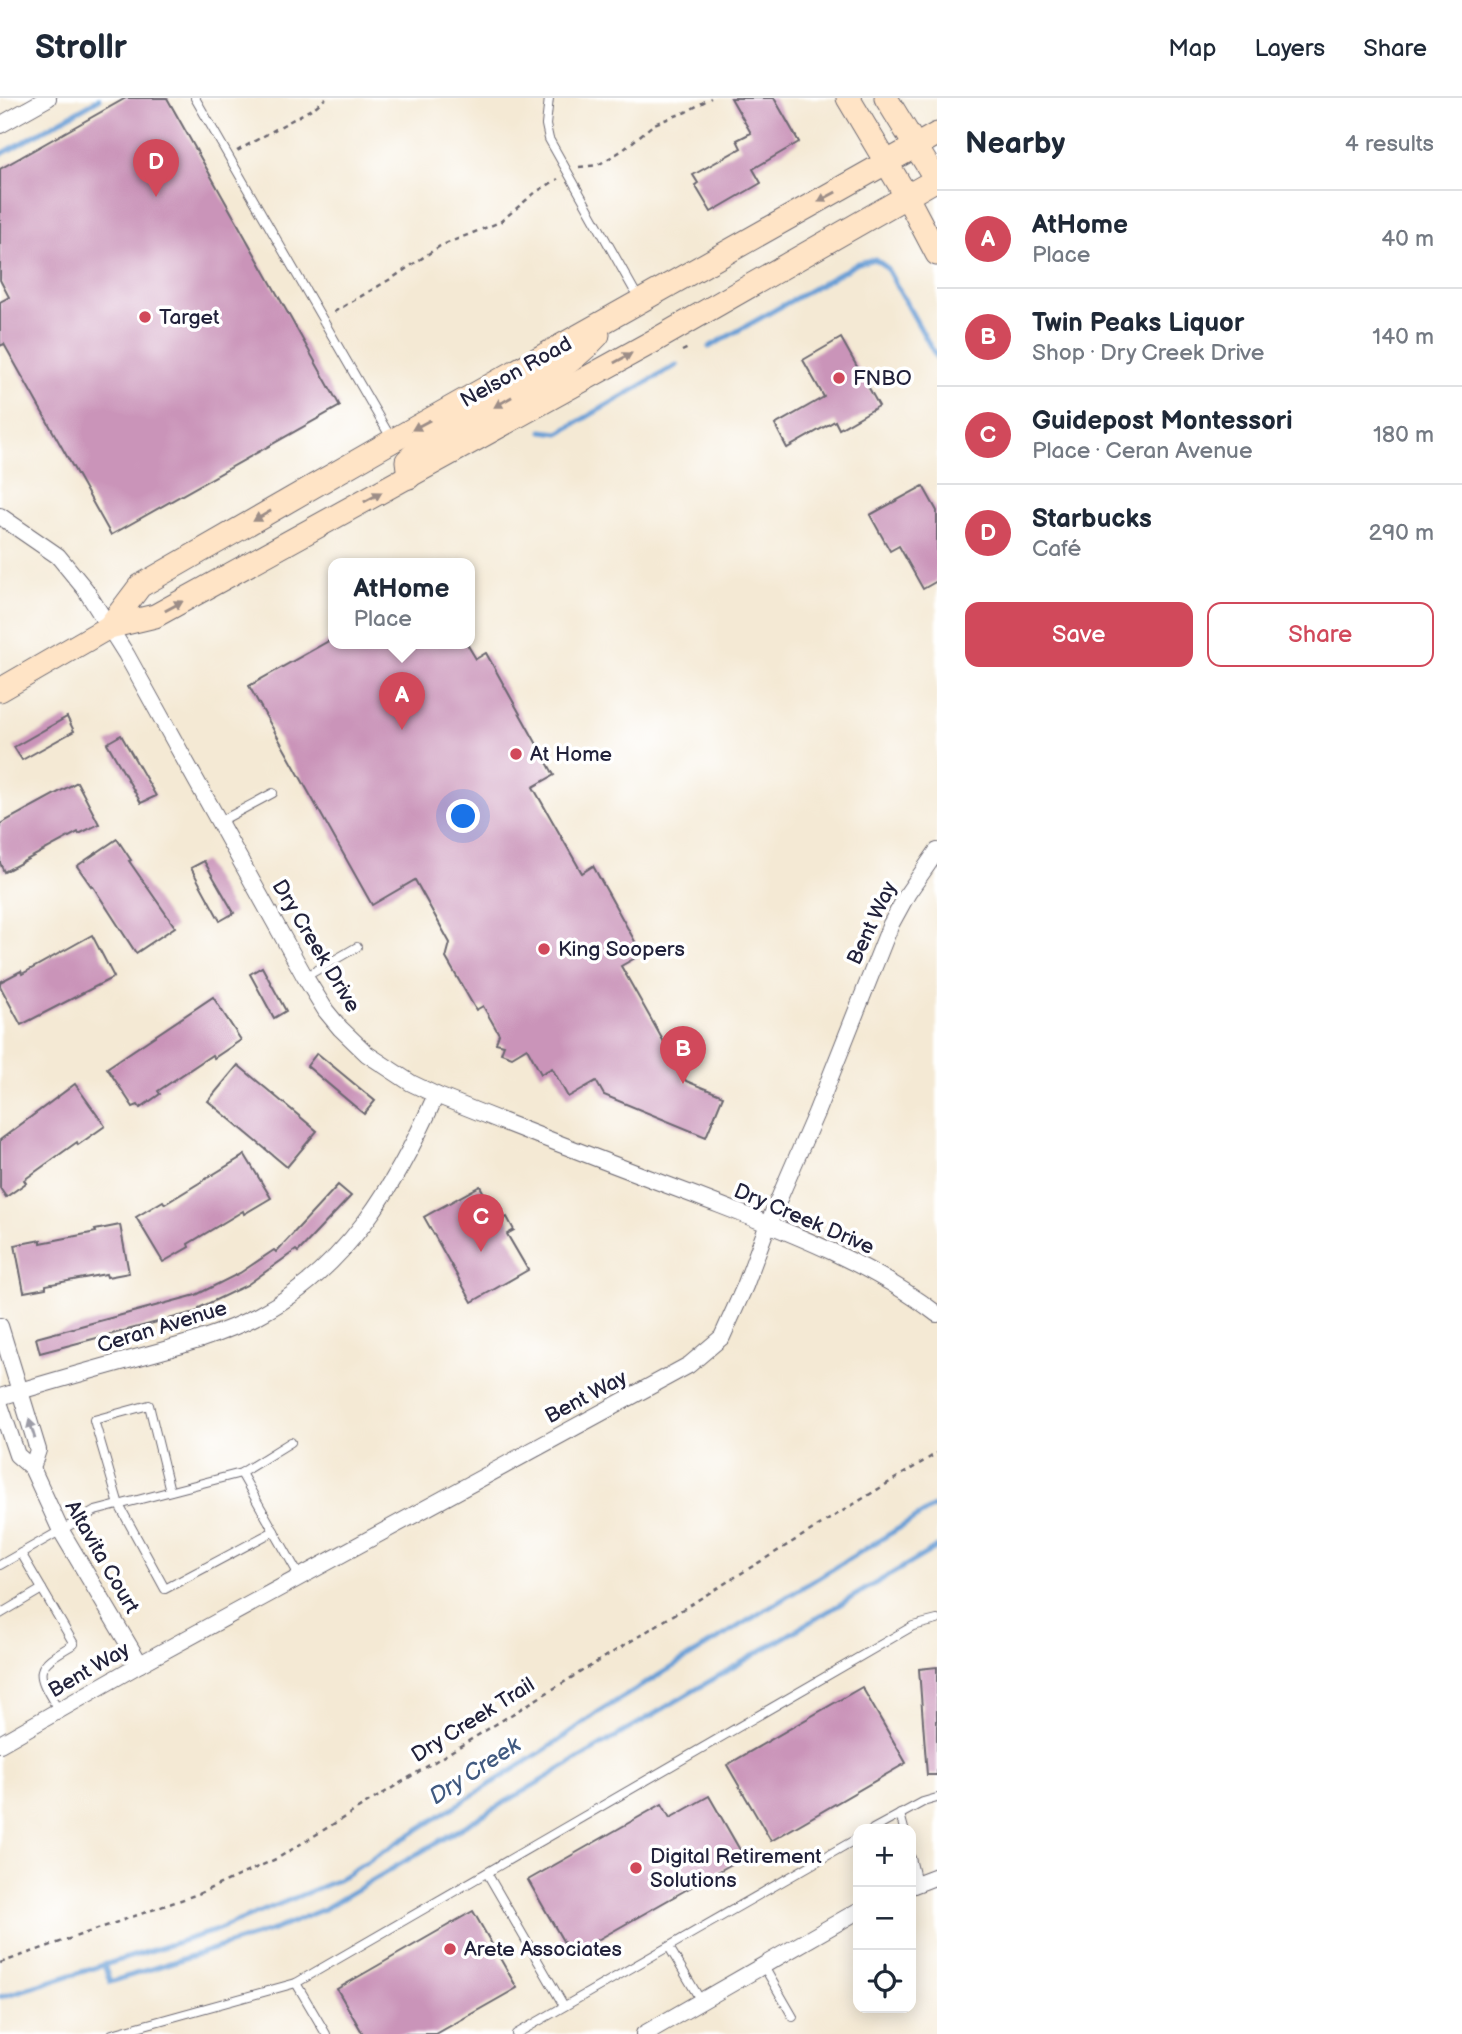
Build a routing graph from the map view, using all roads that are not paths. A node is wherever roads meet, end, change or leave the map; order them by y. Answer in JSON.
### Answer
{"nodes":[{"id":1,"x":48,"y":98,"type":"edge"},
{"id":2,"x":195,"y":98,"type":"edge"},
{"id":3,"x":550,"y":98,"type":"edge"},
{"id":4,"x":848,"y":98,"type":"edge"},
{"id":5,"x":886,"y":98,"type":"edge"},
{"id":6,"x":0,"y":125,"type":"edge"},
{"id":7,"x":937,"y":134,"type":"edge"},
{"id":8,"x":915,"y":146,"type":"junction"},
{"id":9,"x":886,"y":163,"type":"junction"},
{"id":10,"x":937,"y":180,"type":"edge"},
{"id":11,"x":907,"y":198,"type":"junction"},
{"id":12,"x":937,"y":254,"type":"edge"},
{"id":13,"x":641,"y":302,"type":"junction"},
{"id":14,"x":614,"y":317,"type":"junction"},
{"id":15,"x":392,"y":441,"type":"junction"},
{"id":16,"x":410,"y":477,"type":"junction"},
{"id":17,"x":0,"y":516,"type":"edge"},
{"id":18,"x":109,"y":626,"type":"junction"},
{"id":19,"x":0,"y":690,"type":"edge"},
{"id":20,"x":273,"y":793,"type":"dead end"},
{"id":21,"x":219,"y":822,"type":"junction"},
{"id":22,"x":937,"y":851,"type":"edge"},
{"id":23,"x":357,"y":947,"type":"dead end"},
{"id":24,"x":304,"y":977,"type":"junction"},
{"id":25,"x":436,"y":1095,"type":"junction"},
{"id":26,"x":768,"y":1224,"type":"junction"},
{"id":27,"x":937,"y":1314,"type":"edge"},
{"id":28,"x":0,"y":1326,"type":"edge"},
{"id":29,"x":20,"y":1390,"type":"junction"},
{"id":30,"x":0,"y":1396,"type":"edge"},
{"id":31,"x":0,"y":1405,"type":"edge"},
{"id":32,"x":291,"y":1442,"type":"dead end"},
{"id":33,"x":32,"y":1468,"type":"junction"},
{"id":34,"x":241,"y":1473,"type":"junction"},
{"id":35,"x":170,"y":1491,"type":"junction"},
{"id":36,"x":119,"y":1505,"type":"junction"},
{"id":37,"x":60,"y":1529,"type":"junction"},
{"id":38,"x":274,"y":1531,"type":"junction"},
{"id":39,"x":21,"y":1553,"type":"junction"},
{"id":40,"x":0,"y":1564,"type":"edge"},
{"id":41,"x":300,"y":1578,"type":"junction"},
{"id":42,"x":42,"y":1589,"type":"junction"},
{"id":43,"x":0,"y":1614,"type":"edge"},
{"id":44,"x":937,"y":1619,"type":"edge"},
{"id":45,"x":140,"y":1664,"type":"junction"},
{"id":46,"x":59,"y":1712,"type":"junction"},
{"id":47,"x":0,"y":1744,"type":"edge"},
{"id":48,"x":937,"y":1798,"type":"edge"},
{"id":49,"x":900,"y":1814,"type":"junction"},
{"id":50,"x":882,"y":1824,"type":"edge"},
{"id":51,"x":903,"y":1824,"type":"edge"},
{"id":52,"x":853,"y":1841,"type":"edge"},
{"id":53,"x":487,"y":1873,"type":"junction"},
{"id":54,"x":937,"y":1876,"type":"edge"},
{"id":55,"x":916,"y":1884,"type":"edge"},
{"id":56,"x":853,"y":1914,"type":"edge"},
{"id":57,"x":669,"y":1947,"type":"junction"},
{"id":58,"x":763,"y":1965,"type":"junction"},
{"id":59,"x":296,"y":1983,"type":"junction"},
{"id":60,"x":701,"y":2001,"type":"junction"},
{"id":61,"x":564,"y":2006,"type":"junction"},
{"id":62,"x":793,"y":2017,"type":"dead end"},
{"id":63,"x":112,"y":2034,"type":"edge"},
{"id":64,"x":326,"y":2034,"type":"edge"},
{"id":65,"x":516,"y":2034,"type":"edge"},
{"id":66,"x":644,"y":2034,"type":"edge"}],
"edges":[{"from":1,"to":6,"type":"street"},
{"from":2,"to":15,"type":"lane"},
{"from":3,"to":13,"type":"lane"},
{"from":4,"to":9,"type":"main road"},
{"from":5,"to":8,"type":"main road"},
{"from":7,"to":8,"type":"main road","name":"Nelson Road"},
{"from":8,"to":9,"type":"main road","name":"Nelson Road"},
{"from":8,"to":10,"type":"main road"},
{"from":9,"to":11,"type":"main road"},
{"from":9,"to":13,"type":"main road","name":"Nelson Road","one_way":true},
{"from":10,"to":11,"type":"main road","name":"Nelson Road"},
{"from":11,"to":12,"type":"main road"},
{"from":16,"to":11,"type":"main road","name":"Nelson Road","one_way":true},
{"from":13,"to":14,"type":"main road","name":"Nelson Road"},
{"from":14,"to":15,"type":"main road","name":"Nelson Road","one_way":true},
{"from":14,"to":16,"type":"main road","one_way":true},
{"from":15,"to":18,"type":"main road","name":"Nelson Road","one_way":true},
{"from":18,"to":16,"type":"main road","name":"Nelson Road","one_way":true},
{"from":17,"to":18,"type":"street","name":"Dry Creek Drive"},
{"from":18,"to":19,"type":"main road","name":"Nelson Road"},
{"from":18,"to":21,"type":"street","name":"Dry Creek Drive"},
{"from":20,"to":21,"type":"lane"},
{"from":21,"to":24,"type":"street","name":"Dry Creek Drive"},
{"from":22,"to":26,"type":"street","name":"Bent Way"},
{"from":23,"to":24,"type":"lane"},
{"from":24,"to":25,"type":"street","name":"Dry Creek Drive"},
{"from":25,"to":26,"type":"street","name":"Dry Creek Drive"},
{"from":25,"to":29,"type":"street","name":"Ceran Avenue"},
{"from":26,"to":27,"type":"street","name":"Dry Creek Drive"},
{"from":26,"to":41,"type":"street","name":"Bent Way"},
{"from":28,"to":29,"type":"street","name":"Altavita Court"},
{"from":29,"to":30,"type":"street","name":"Ceran Avenue"},
{"from":33,"to":29,"type":"street","name":"Altavita Court","one_way":true},
{"from":31,"to":33,"type":"street","name":"Altavita Court"},
{"from":32,"to":34,"type":"lane"},
{"from":33,"to":37,"type":"street","name":"Altavita Court"},
{"from":34,"to":35,"type":"lane"},
{"from":34,"to":38,"type":"lane"},
{"from":35,"to":36,"type":"lane"},
{"from":35,"to":36,"type":"lane"},
{"from":36,"to":37,"type":"lane"},
{"from":36,"to":38,"type":"lane"},
{"from":37,"to":39,"type":"lane"},
{"from":37,"to":45,"type":"street","name":"Altavita Court"},
{"from":38,"to":41,"type":"lane"},
{"from":39,"to":40,"type":"lane"},
{"from":39,"to":42,"type":"lane"},
{"from":41,"to":45,"type":"street","name":"Bent Way"},
{"from":42,"to":43,"type":"lane"},
{"from":42,"to":46,"type":"lane"},
{"from":44,"to":53,"type":"lane"},
{"from":45,"to":46,"type":"street","name":"Bent Way"},
{"from":46,"to":47,"type":"street","name":"Bent Way"},
{"from":48,"to":49,"type":"lane"},
{"from":49,"to":50,"type":"lane"},
{"from":49,"to":51,"type":"lane"},
{"from":52,"to":57,"type":"lane"},
{"from":53,"to":59,"type":"lane"},
{"from":53,"to":61,"type":"lane"},
{"from":54,"to":55,"type":"street"},
{"from":56,"to":58,"type":"street"},
{"from":57,"to":60,"type":"lane"},
{"from":57,"to":61,"type":"lane"},
{"from":58,"to":60,"type":"street"},
{"from":58,"to":62,"type":"lane"},
{"from":59,"to":63,"type":"lane"},
{"from":59,"to":64,"type":"lane"},
{"from":60,"to":66,"type":"street"},
{"from":61,"to":65,"type":"lane"}]}
